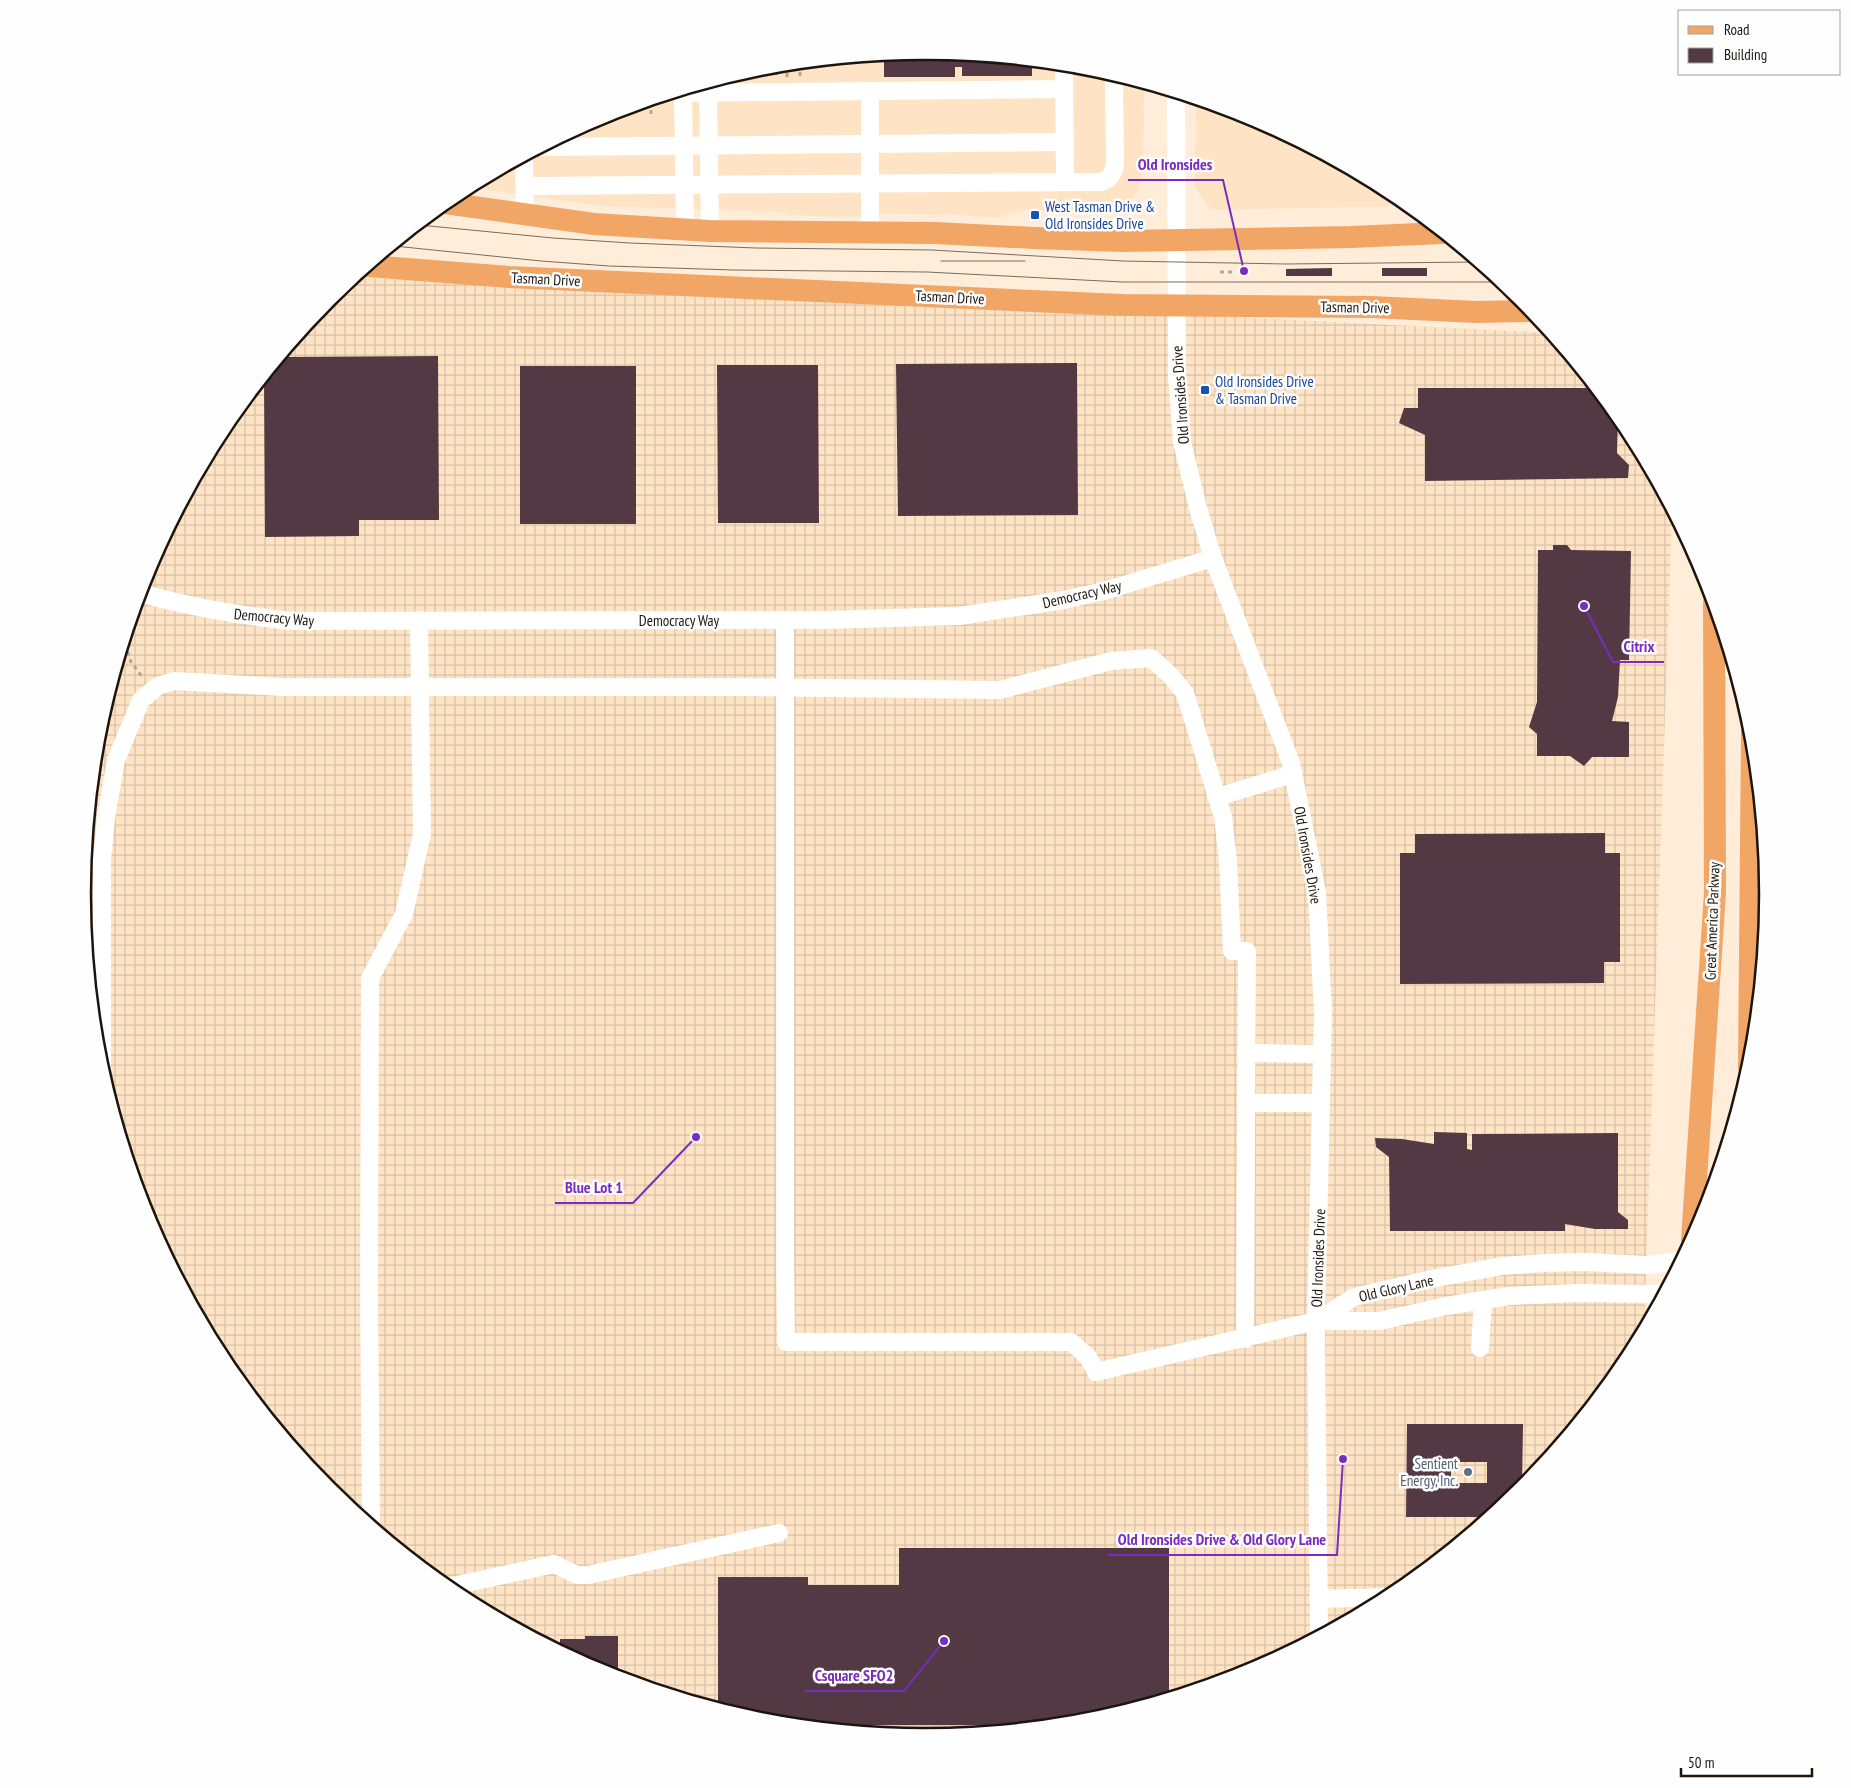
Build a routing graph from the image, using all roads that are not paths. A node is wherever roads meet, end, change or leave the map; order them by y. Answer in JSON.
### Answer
{"nodes":[{"id":1,"x":1064,"y":72,"type":"edge"},
{"id":2,"x":1114,"y":82,"type":"edge"},
{"id":3,"x":1064,"y":89,"type":"junction"},
{"id":4,"x":870,"y":91,"type":"junction"},
{"id":5,"x":695,"y":93,"type":"edge"},
{"id":6,"x":708,"y":93,"type":"junction"},
{"id":7,"x":681,"y":97,"type":"edge"},
{"id":8,"x":1176,"y":99,"type":"edge"},
{"id":9,"x":1065,"y":142,"type":"junction"},
{"id":10,"x":870,"y":145,"type":"junction"},
{"id":11,"x":684,"y":146,"type":"junction"},
{"id":12,"x":709,"y":146,"type":"junction"},
{"id":13,"x":555,"y":147,"type":"edge"},
{"id":14,"x":524,"y":163,"type":"edge"},
{"id":15,"x":870,"y":182,"type":"junction"},
{"id":16,"x":1065,"y":182,"type":"junction"},
{"id":17,"x":685,"y":184,"type":"junction"},
{"id":18,"x":710,"y":184,"type":"junction"},
{"id":19,"x":525,"y":186,"type":"junction"},
{"id":20,"x":457,"y":205,"type":"edge"},
{"id":21,"x":525,"y":215,"type":"junction"},
{"id":22,"x":685,"y":230,"type":"junction"},
{"id":23,"x":710,"y":231,"type":"junction"},
{"id":24,"x":870,"y":233,"type":"junction"},
{"id":25,"x":1435,"y":233,"type":"edge"},
{"id":26,"x":1177,"y":240,"type":"junction"},
{"id":27,"x":376,"y":267,"type":"edge"},
{"id":28,"x":1177,"y":306,"type":"junction"},
{"id":29,"x":1522,"y":311,"type":"edge"},
{"id":30,"x":1213,"y":558,"type":"junction"},
{"id":31,"x":148,"y":595,"type":"edge"},
{"id":32,"x":419,"y":620,"type":"junction"},
{"id":33,"x":785,"y":620,"type":"junction"},
{"id":34,"x":1720,"y":643,"type":"edge"},
{"id":35,"x":1724,"y":667,"type":"edge"},
{"id":36,"x":420,"y":687,"type":"junction"},
{"id":37,"x":786,"y":688,"type":"junction"},
{"id":38,"x":1293,"y":774,"type":"junction"},
{"id":39,"x":1752,"y":782,"type":"edge"},
{"id":40,"x":1217,"y":797,"type":"junction"},
{"id":41,"x":94,"y":859,"type":"edge"},
{"id":42,"x":100,"y":1007,"type":"edge"},
{"id":43,"x":1749,"y":1018,"type":"edge"},
{"id":44,"x":1246,"y":1053,"type":"junction"},
{"id":45,"x":1322,"y":1054,"type":"junction"},
{"id":46,"x":1321,"y":1103,"type":"junction"},
{"id":47,"x":1247,"y":1104,"type":"junction"},
{"id":48,"x":1694,"y":1218,"type":"edge"},
{"id":49,"x":1674,"y":1262,"type":"edge"},
{"id":50,"x":1657,"y":1294,"type":"edge"},
{"id":51,"x":1483,"y":1300,"type":"junction"},
{"id":52,"x":1316,"y":1322,"type":"junction"},
{"id":53,"x":1246,"y":1339,"type":"junction"},
{"id":54,"x":1480,"y":1348,"type":"dead end"},
{"id":55,"x":372,"y":1517,"type":"edge"},
{"id":56,"x":779,"y":1533,"type":"dead end"},
{"id":57,"x":459,"y":1585,"type":"edge"},
{"id":58,"x":1372,"y":1597,"type":"edge"},
{"id":59,"x":1318,"y":1599,"type":"junction"},
{"id":60,"x":1319,"y":1629,"type":"edge"}],
"edges":[{"from":1,"to":3,"type":"street"},
{"from":2,"to":16,"type":"street"},
{"from":3,"to":4,"type":"street"},
{"from":3,"to":9,"type":"street"},
{"from":4,"to":6,"type":"street"},
{"from":4,"to":10,"type":"street"},
{"from":5,"to":6,"type":"street"},
{"from":6,"to":12,"type":"street"},
{"from":7,"to":11,"type":"street"},
{"from":8,"to":26,"type":"street","name":"Old Ironsides Drive"},
{"from":9,"to":10,"type":"street"},
{"from":9,"to":16,"type":"street"},
{"from":10,"to":12,"type":"street"},
{"from":10,"to":15,"type":"street"},
{"from":11,"to":12,"type":"street"},
{"from":11,"to":13,"type":"street"},
{"from":11,"to":17,"type":"street"},
{"from":12,"to":18,"type":"street"},
{"from":14,"to":19,"type":"street"},
{"from":15,"to":16,"type":"street"},
{"from":15,"to":18,"type":"street"},
{"from":15,"to":24,"type":"street"},
{"from":17,"to":18,"type":"street"},
{"from":17,"to":19,"type":"street"},
{"from":17,"to":22,"type":"street"},
{"from":18,"to":23,"type":"street"},
{"from":19,"to":21,"type":"street"},
{"from":20,"to":21,"type":"main road"},
{"from":21,"to":22,"type":"main road"},
{"from":22,"to":23,"type":"main road"},
{"from":23,"to":24,"type":"main road"},
{"from":24,"to":26,"type":"main road"},
{"from":25,"to":26,"type":"main road"},
{"from":26,"to":28,"type":"street","name":"Old Ironsides Drive"},
{"from":27,"to":28,"type":"main road","name":"Tasman Drive"},
{"from":28,"to":29,"type":"main road","name":"Tasman Drive"},
{"from":28,"to":30,"type":"street","name":"Old Ironsides Drive"},
{"from":30,"to":33,"type":"street","name":"Democracy Way"},
{"from":30,"to":38,"type":"street","name":"Old Ironsides Drive"},
{"from":31,"to":32,"type":"street","name":"Democracy Way"},
{"from":32,"to":33,"type":"street","name":"Democracy Way"},
{"from":32,"to":36,"type":"street"},
{"from":33,"to":37,"type":"street"},
{"from":34,"to":35,"type":"main road","name":"Great America Parkway"},
{"from":35,"to":48,"type":"main road","name":"Great America Parkway"},
{"from":36,"to":37,"type":"street"},
{"from":36,"to":41,"type":"street"},
{"from":36,"to":55,"type":"street"},
{"from":37,"to":40,"type":"street"},
{"from":37,"to":53,"type":"street"},
{"from":38,"to":40,"type":"street"},
{"from":38,"to":45,"type":"street","name":"Old Ironsides Drive"},
{"from":39,"to":43,"type":"main road"},
{"from":40,"to":44,"type":"street"},
{"from":41,"to":42,"type":"street"},
{"from":44,"to":45,"type":"street"},
{"from":44,"to":47,"type":"street"},
{"from":45,"to":46,"type":"street","name":"Old Ironsides Drive"},
{"from":46,"to":47,"type":"street"},
{"from":46,"to":52,"type":"street","name":"Old Ironsides Drive"},
{"from":47,"to":53,"type":"street"},
{"from":49,"to":52,"type":"street","name":"Old Glory Lane"},
{"from":50,"to":51,"type":"street","name":"Old Glory Lane"},
{"from":51,"to":52,"type":"street","name":"Old Glory Lane"},
{"from":51,"to":54,"type":"street"},
{"from":52,"to":53,"type":"street"},
{"from":52,"to":59,"type":"street","name":"Old Ironsides Drive"},
{"from":56,"to":57,"type":"street"},
{"from":58,"to":59,"type":"street"},
{"from":59,"to":60,"type":"street","name":"Old Ironsides Drive"}]}
